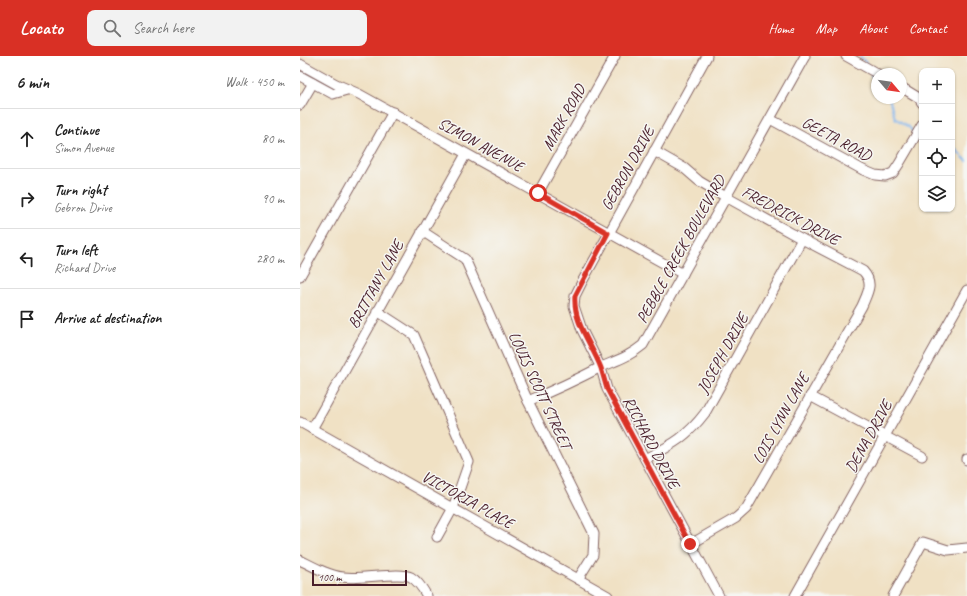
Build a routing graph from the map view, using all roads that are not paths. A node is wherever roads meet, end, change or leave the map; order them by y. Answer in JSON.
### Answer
{"nodes":[{"id":1,"x":615,"y":56,"type":"edge"},
{"id":2,"x":707,"y":56,"type":"edge"},
{"id":3,"x":806,"y":56,"type":"edge"},
{"id":4,"x":846,"y":56,"type":"edge"},
{"id":5,"x":300,"y":64,"type":"edge"},
{"id":6,"x":871,"y":70,"type":"edge"},
{"id":7,"x":300,"y":76,"type":"edge"},
{"id":8,"x":313,"y":83,"type":"junction"},
{"id":9,"x":347,"y":90,"type":"junction"},
{"id":10,"x":907,"y":91,"type":"edge"},
{"id":11,"x":919,"y":98,"type":"edge"},
{"id":12,"x":300,"y":105,"type":"edge"},
{"id":13,"x":393,"y":112,"type":"junction"},
{"id":14,"x":770,"y":119,"type":"junction"},
{"id":15,"x":919,"y":130,"type":"edge"},
{"id":16,"x":654,"y":152,"type":"junction"},
{"id":17,"x":466,"y":154,"type":"junction"},
{"id":18,"x":538,"y":193,"type":"junction"},
{"id":19,"x":726,"y":197,"type":"junction"},
{"id":20,"x":422,"y":231,"type":"junction"},
{"id":21,"x":608,"y":233,"type":"junction"},
{"id":22,"x":802,"y":239,"type":"junction"},
{"id":23,"x":683,"y":274,"type":"junction"},
{"id":24,"x":300,"y":276,"type":"edge"},
{"id":25,"x":870,"y":283,"type":"joint"},
{"id":26,"x":967,"y":290,"type":"edge"},
{"id":27,"x":575,"y":296,"type":"joint"},
{"id":28,"x":377,"y":311,"type":"junction"},
{"id":29,"x":601,"y":368,"type":"junction"},
{"id":30,"x":810,"y":396,"type":"junction"},
{"id":31,"x":528,"y":401,"type":"junction"},
{"id":32,"x":300,"y":422,"type":"edge"},
{"id":33,"x":312,"y":429,"type":"junction"},
{"id":34,"x":885,"y":436,"type":"junction"},
{"id":35,"x":922,"y":456,"type":"dead end"},
{"id":36,"x":645,"y":459,"type":"junction"},
{"id":37,"x":453,"y":508,"type":"junction"},
{"id":38,"x":437,"y":537,"type":"dead end"},
{"id":39,"x":690,"y":544,"type":"junction"},
{"id":40,"x":967,"y":548,"type":"edge"},
{"id":41,"x":300,"y":560,"type":"edge"},
{"id":42,"x":578,"y":579,"type":"junction"},
{"id":43,"x":427,"y":596,"type":"edge"},
{"id":44,"x":608,"y":596,"type":"edge"},
{"id":45,"x":719,"y":596,"type":"edge"},
{"id":46,"x":795,"y":596,"type":"edge"},
{"id":47,"x":893,"y":596,"type":"edge"}],
"edges":[{"from":1,"to":18,"type":"street","name":"MARK ROAD"},
{"from":2,"to":16,"type":"street","name":"GEBRON DRIVE"},
{"from":3,"to":14,"type":"street","name":"PEBBLE CREEK BOULEVARD"},
{"from":4,"to":6,"type":"street"},
{"from":5,"to":9,"type":"street","name":"SIMON AVENUE"},
{"from":7,"to":8,"type":"street","name":"SIMON AVENUE"},
{"from":8,"to":9,"type":"street","name":"SIMON AVENUE"},
{"from":8,"to":12,"type":"street"},
{"from":9,"to":13,"type":"street","name":"SIMON AVENUE"},
{"from":10,"to":11,"type":"street"},
{"from":13,"to":17,"type":"street","name":"SIMON AVENUE"},
{"from":13,"to":24,"type":"street"},
{"from":14,"to":15,"type":"street","name":"GEETA ROAD"},
{"from":14,"to":19,"type":"street","name":"PEBBLE CREEK BOULEVARD"},
{"from":16,"to":19,"type":"street","name":"FREDRICK DRIVE"},
{"from":16,"to":21,"type":"street","name":"GEBRON DRIVE"},
{"from":17,"to":18,"type":"street","name":"SIMON AVENUE"},
{"from":17,"to":20,"type":"street","name":"BRITTANY LANE"},
{"from":18,"to":21,"type":"street","name":"SIMON AVENUE"},
{"from":19,"to":22,"type":"street","name":"FREDRICK DRIVE"},
{"from":19,"to":23,"type":"street","name":"PEBBLE CREEK BOULEVARD"},
{"from":20,"to":28,"type":"street","name":"BRITTANY LANE"},
{"from":20,"to":31,"type":"street","name":"LOUIS SCOTT STREET"},
{"from":21,"to":23,"type":"street","name":"SIMON AVENUE"},
{"from":21,"to":27,"type":"street","name":"GEBRON DRIVE"},
{"from":22,"to":25,"type":"street","name":"FREDRICK DRIVE"},
{"from":22,"to":36,"type":"street","name":"JOSEPH DRIVE"},
{"from":23,"to":29,"type":"street","name":"PEBBLE CREEK BOULEVARD"},
{"from":25,"to":30,"type":"street","name":"LOIS LYNN LANE"},
{"from":26,"to":34,"type":"street","name":"DENA DRIVE"},
{"from":27,"to":29,"type":"street","name":"RICHARD DRIVE"},
{"from":28,"to":33,"type":"street","name":"BRITTANY LANE"},
{"from":28,"to":37,"type":"street"},
{"from":29,"to":31,"type":"street","name":"PEBBLE CREEK BOULEVARD"},
{"from":29,"to":36,"type":"street","name":"RICHARD DRIVE"},
{"from":30,"to":34,"type":"street"},
{"from":30,"to":39,"type":"street","name":"LOIS LYNN LANE"},
{"from":31,"to":42,"type":"street","name":"LOUIS SCOTT STREET"},
{"from":32,"to":33,"type":"street","name":"VICTORIA PLACE"},
{"from":33,"to":37,"type":"street","name":"VICTORIA PLACE"},
{"from":34,"to":35,"type":"street"},
{"from":34,"to":46,"type":"street","name":"DENA DRIVE"},
{"from":36,"to":39,"type":"street","name":"RICHARD DRIVE"},
{"from":37,"to":38,"type":"street"},
{"from":37,"to":42,"type":"street","name":"VICTORIA PLACE"},
{"from":39,"to":45,"type":"street","name":"RICHARD DRIVE"},
{"from":40,"to":47,"type":"street"},
{"from":41,"to":43,"type":"street"},
{"from":42,"to":44,"type":"street","name":"VICTORIA PLACE"}]}
